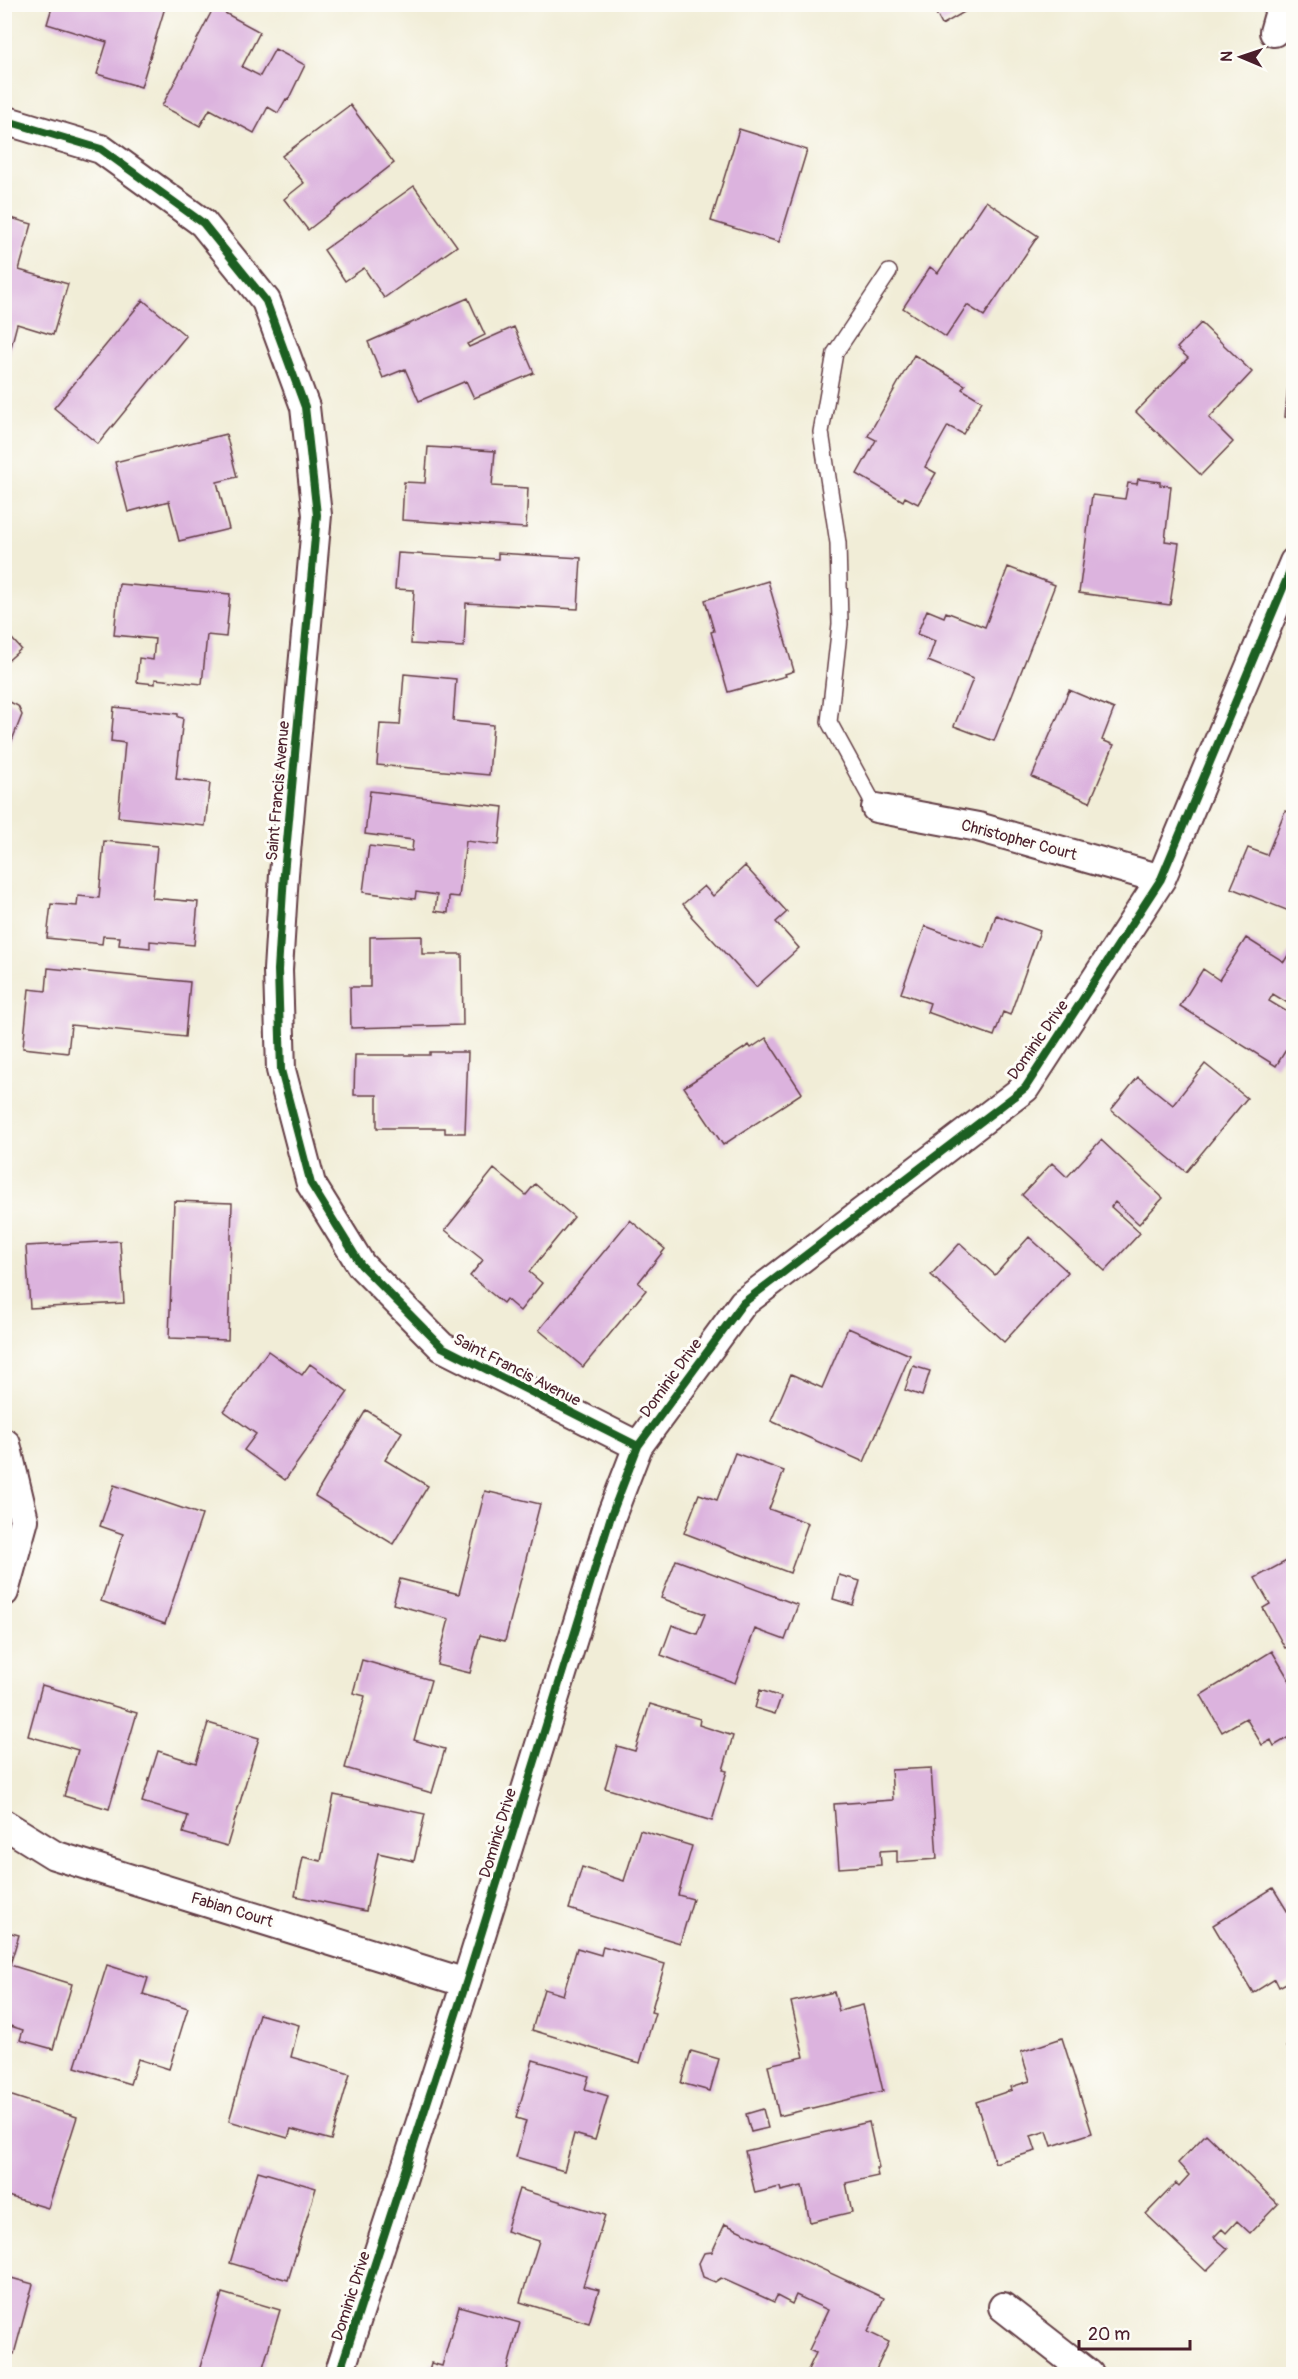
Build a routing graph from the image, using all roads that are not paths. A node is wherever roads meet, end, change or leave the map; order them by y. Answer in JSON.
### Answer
{"nodes":[{"id":1,"x":1282,"y":4,"type":"edge"},
{"id":2,"x":1274,"y":32,"type":"dead end"},
{"id":3,"x":4,"y":120,"type":"edge"},
{"id":4,"x":890,"y":272,"type":"dead end"},
{"id":5,"x":1293,"y":562,"type":"edge"},
{"id":6,"x":876,"y":808,"type":"joint"},
{"id":7,"x":1161,"y":879,"type":"junction"},
{"id":8,"x":6,"y":1444,"type":"edge"},
{"id":9,"x":638,"y":1446,"type":"junction"},
{"id":10,"x":4,"y":1592,"type":"edge"},
{"id":11,"x":4,"y":1824,"type":"edge"},
{"id":12,"x":466,"y":1983,"type":"junction"},
{"id":13,"x":1003,"y":2307,"type":"dead end"},
{"id":14,"x":339,"y":2374,"type":"edge"},
{"id":15,"x":1089,"y":2374,"type":"edge"}],
"edges":[{"from":1,"to":2,"type":"street"},
{"from":3,"to":9,"type":"street","name":"Saint Francis Avenue"},
{"from":4,"to":6,"type":"lane"},
{"from":5,"to":7,"type":"street","name":"Dominic Drive"},
{"from":6,"to":7,"type":"street","name":"Christopher Court"},
{"from":7,"to":9,"type":"street","name":"Dominic Drive"},
{"from":8,"to":10,"type":"street"},
{"from":9,"to":12,"type":"street","name":"Dominic Drive"},
{"from":11,"to":12,"type":"street","name":"Fabian Court"},
{"from":12,"to":14,"type":"street","name":"Dominic Drive"},
{"from":13,"to":15,"type":"street"}]}
